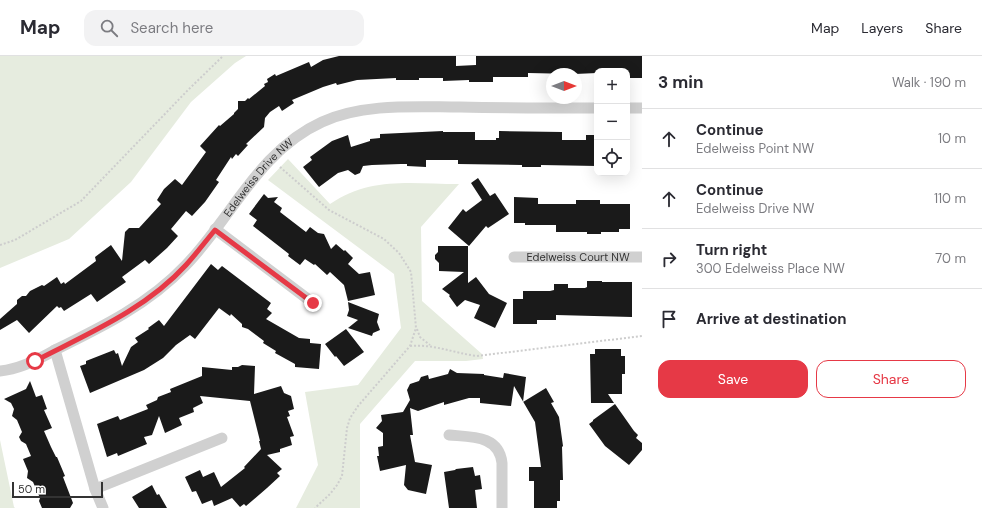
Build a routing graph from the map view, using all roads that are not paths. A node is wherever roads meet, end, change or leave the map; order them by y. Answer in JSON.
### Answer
{"nodes":[{"id":1,"x":594,"y":108,"type":"edge"},
{"id":2,"x":630,"y":108,"type":"edge"},
{"id":3,"x":642,"y":108,"type":"edge"},
{"id":4,"x":215,"y":230,"type":"junction"},
{"id":5,"x":514,"y":257,"type":"dead end"},
{"id":6,"x":642,"y":257,"type":"edge"},
{"id":7,"x":313,"y":303,"type":"dead end"},
{"id":8,"x":55,"y":350,"type":"junction"},
{"id":9,"x":0,"y":371,"type":"edge"},
{"id":10,"x":449,"y":434,"type":"dead end"},
{"id":11,"x":222,"y":438,"type":"dead end"},
{"id":12,"x":95,"y":489,"type":"junction"},
{"id":13,"x":103,"y":508,"type":"edge"},
{"id":14,"x":502,"y":508,"type":"edge"}],
"edges":[{"from":1,"to":4,"type":"street","name":"Edelweiss Drive NW"},
{"from":2,"to":3,"type":"street"},
{"from":4,"to":7,"type":"street"},
{"from":4,"to":8,"type":"street","name":"Edelweiss Drive NW"},
{"from":5,"to":6,"type":"street","name":"Edelweiss Court NW"},
{"from":8,"to":9,"type":"street","name":"Edelweiss Drive NW"},
{"from":8,"to":12,"type":"street"},
{"from":10,"to":14,"type":"street"},
{"from":11,"to":12,"type":"street"},
{"from":12,"to":13,"type":"street"}]}
